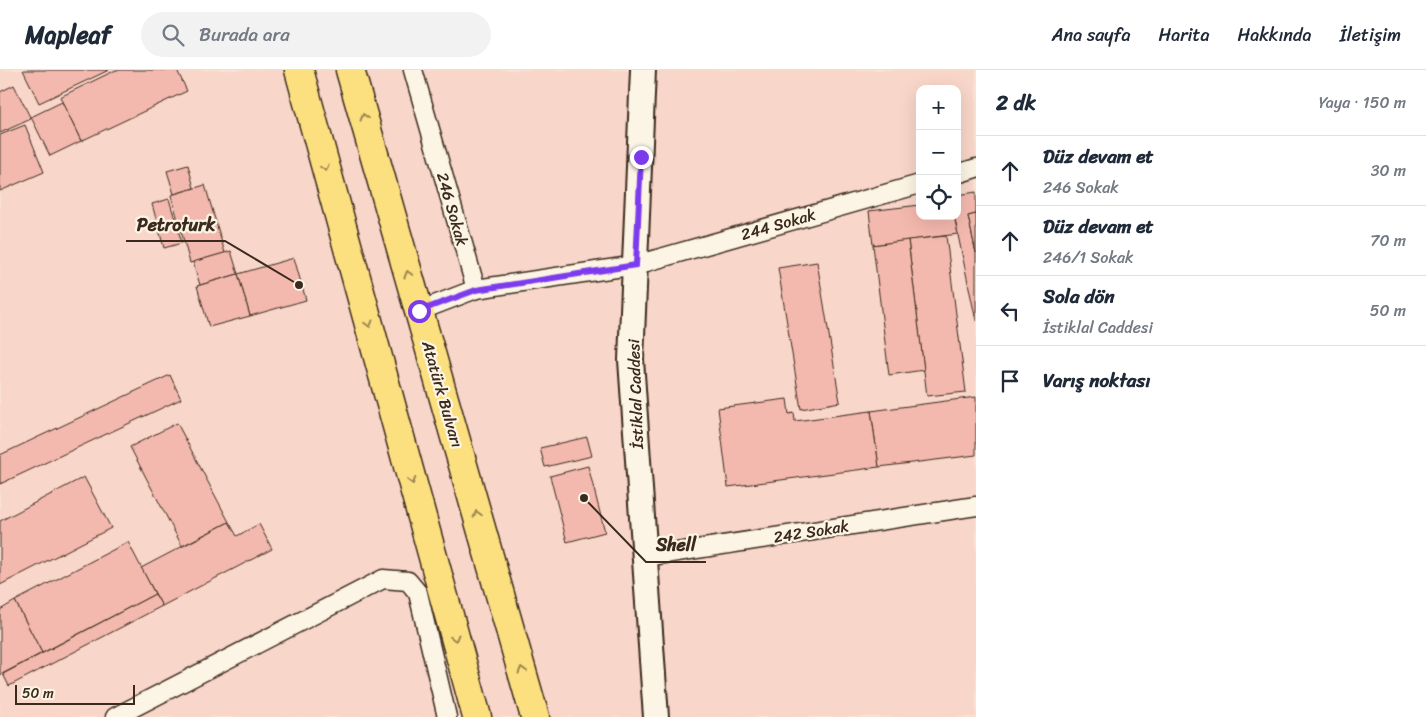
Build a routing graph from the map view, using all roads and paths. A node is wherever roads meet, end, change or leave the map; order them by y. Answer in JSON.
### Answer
{"nodes":[{"id":1,"x":298,"y":70,"type":"edge"},
{"id":2,"x":350,"y":70,"type":"edge"},
{"id":3,"x":413,"y":70,"type":"edge"},
{"id":4,"x":643,"y":70,"type":"edge"},
{"id":5,"x":976,"y":168,"type":"edge"},
{"id":6,"x":961,"y":173,"type":"edge"},
{"id":7,"x":916,"y":185,"type":"edge"},
{"id":8,"x":636,"y":265,"type":"junction"},
{"id":9,"x":476,"y":290,"type":"junction"},
{"id":10,"x":419,"y":311,"type":"junction"},
{"id":11,"x":976,"y":506,"type":"edge"},
{"id":12,"x":645,"y":557,"type":"junction"},
{"id":13,"x":115,"y":717,"type":"edge"},
{"id":14,"x":448,"y":717,"type":"edge"},
{"id":15,"x":477,"y":717,"type":"edge"},
{"id":16,"x":535,"y":717,"type":"edge"},
{"id":17,"x":656,"y":717,"type":"edge"}],
"edges":[{"from":1,"to":15,"type":"main road","one_way":true},
{"from":10,"to":2,"type":"main road","name":"Atatürk Bulvarı","one_way":true},
{"from":3,"to":9,"type":"street","name":"246 Sokak"},
{"from":4,"to":8,"type":"street","name":"İstiklal Caddesi"},
{"from":5,"to":6,"type":"street"},
{"from":7,"to":8,"type":"street","name":"244 Sokak"},
{"from":8,"to":9,"type":"street","name":"244 Sokak"},
{"from":8,"to":12,"type":"street","name":"İstiklal Caddesi"},
{"from":9,"to":10,"type":"street"},
{"from":16,"to":10,"type":"main road","name":"Atatürk Bulvarı","one_way":true},
{"from":11,"to":12,"type":"street","name":"242 Sokak"},
{"from":12,"to":17,"type":"street","name":"İstiklal Caddesi"},
{"from":13,"to":14,"type":"street"}]}
